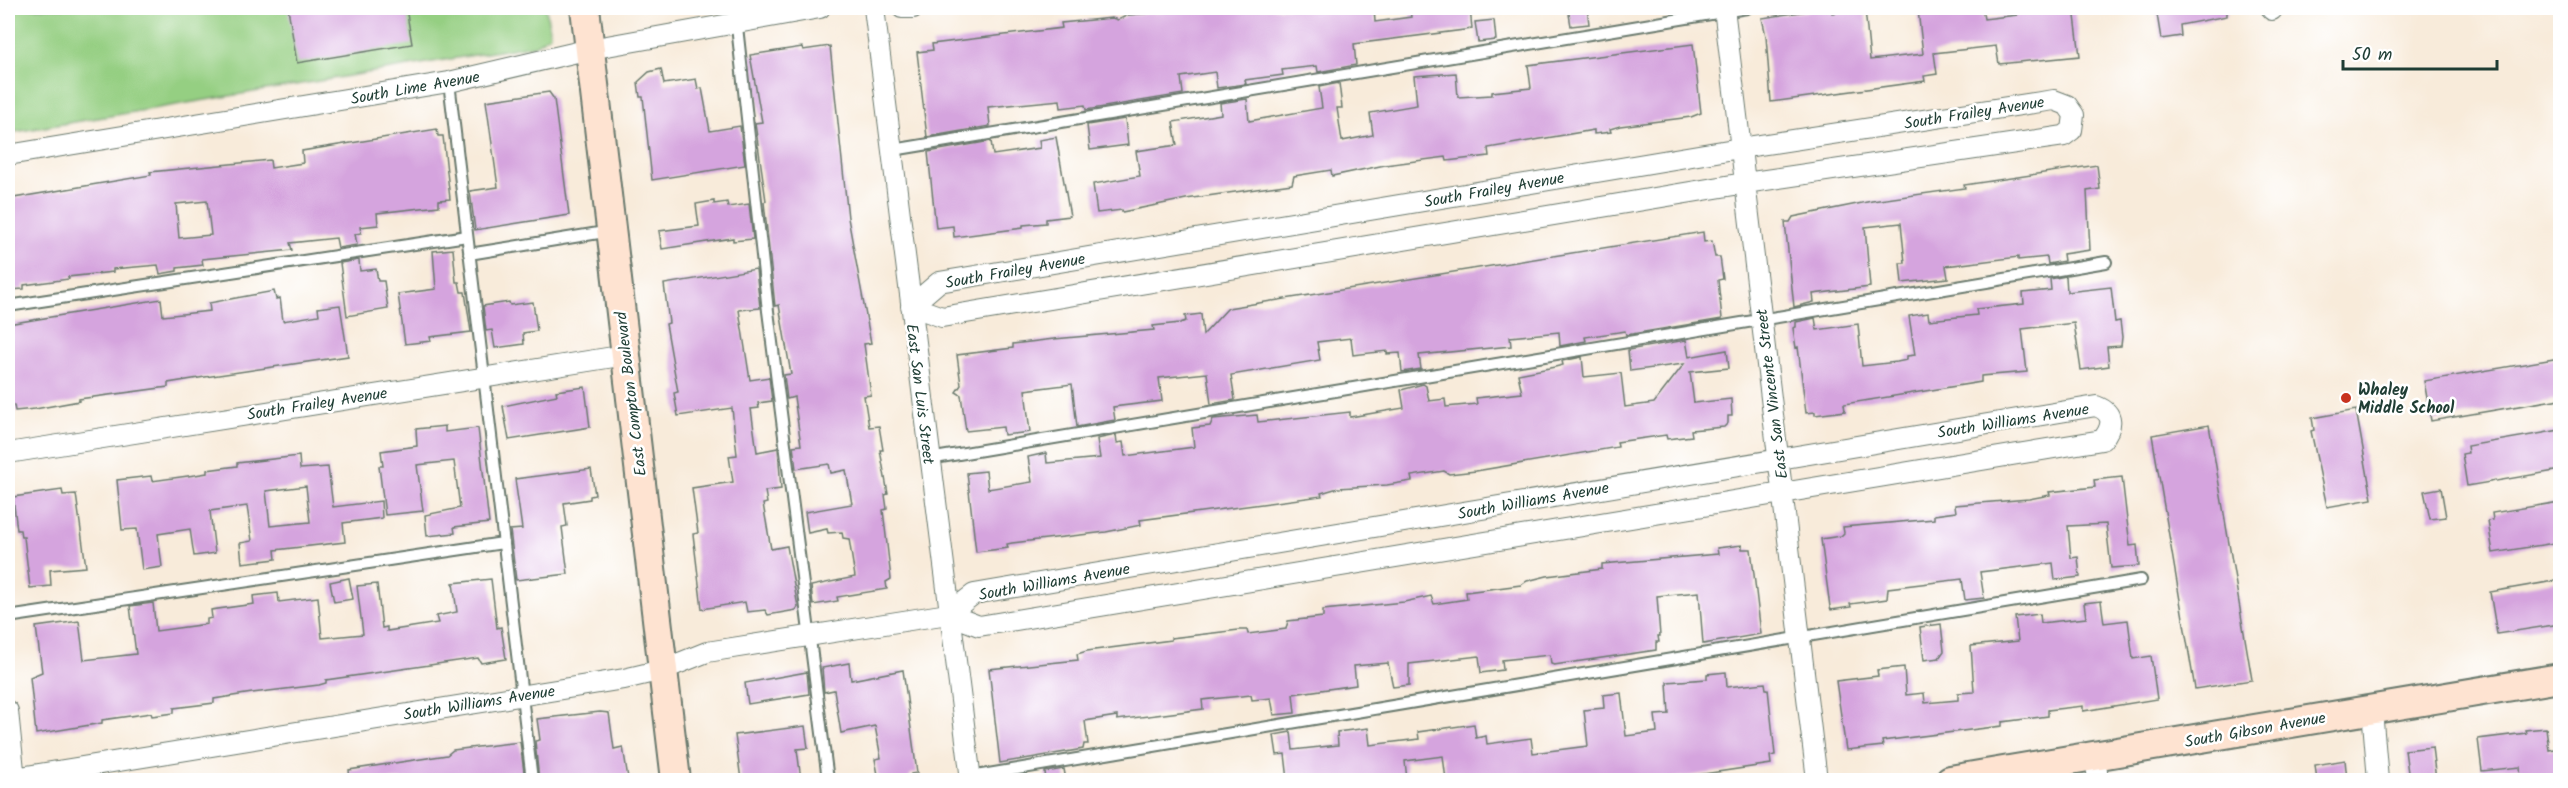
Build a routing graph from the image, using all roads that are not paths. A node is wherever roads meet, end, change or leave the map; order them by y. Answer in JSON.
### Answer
{"nodes":[{"id":1,"x":585,"y":8,"type":"edge"},
{"id":2,"x":820,"y":8,"type":"edge"},
{"id":3,"x":874,"y":8,"type":"edge"},
{"id":4,"x":902,"y":8,"type":"edge"},
{"id":5,"x":914,"y":8,"type":"edge"},
{"id":6,"x":1747,"y":8,"type":"edge"},
{"id":7,"x":1724,"y":9,"type":"edge"},
{"id":8,"x":736,"y":16,"type":"edge"},
{"id":9,"x":590,"y":50,"type":"junction"},
{"id":10,"x":449,"y":82,"type":"junction"},
{"id":11,"x":1740,"y":147,"type":"junction"},
{"id":12,"x":894,"y":150,"type":"junction"},
{"id":13,"x":8,"y":155,"type":"edge"},
{"id":14,"x":1745,"y":183,"type":"junction"},
{"id":15,"x":612,"y":231,"type":"junction"},
{"id":16,"x":467,"y":236,"type":"junction"},
{"id":17,"x":469,"y":254,"type":"junction"},
{"id":18,"x":2106,"y":262,"type":"dead end"},
{"id":19,"x":8,"y":306,"type":"edge"},
{"id":20,"x":911,"y":306,"type":"junction"},
{"id":21,"x":1762,"y":320,"type":"junction"},
{"id":22,"x":626,"y":355,"type":"junction"},
{"id":23,"x":484,"y":377,"type":"junction"},
{"id":24,"x":8,"y":453,"type":"edge"},
{"id":25,"x":929,"y":459,"type":"junction"},
{"id":26,"x":1778,"y":459,"type":"junction"},
{"id":27,"x":1782,"y":492,"type":"junction"},
{"id":28,"x":503,"y":543,"type":"junction"},
{"id":29,"x":2141,"y":580,"type":"dead end"},
{"id":30,"x":948,"y":614,"type":"junction"},
{"id":31,"x":8,"y":617,"type":"edge"},
{"id":32,"x":811,"y":634,"type":"junction"},
{"id":33,"x":1800,"y":635,"type":"junction"},
{"id":34,"x":662,"y":670,"type":"junction"},
{"id":35,"x":2560,"y":678,"type":"edge"},
{"id":36,"x":522,"y":695,"type":"junction"},
{"id":37,"x":2372,"y":710,"type":"junction"},
{"id":38,"x":8,"y":711,"type":"edge"},
{"id":39,"x":2097,"y":768,"type":"edge"},
{"id":40,"x":970,"y":778,"type":"edge"},
{"id":41,"x":12,"y":779,"type":"edge"},
{"id":42,"x":532,"y":780,"type":"edge"},
{"id":43,"x":676,"y":780,"type":"edge"},
{"id":44,"x":828,"y":780,"type":"edge"},
{"id":45,"x":1817,"y":780,"type":"edge"},
{"id":46,"x":1950,"y":780,"type":"edge"},
{"id":47,"x":2378,"y":780,"type":"edge"}],
"edges":[{"from":1,"to":9,"type":"main road","name":"East Compton Boulevard"},
{"from":2,"to":8,"type":"street","name":"South Lime Avenue"},
{"from":3,"to":12,"type":"street","name":"East San Luis Street"},
{"from":4,"to":5,"type":"street"},
{"from":6,"to":7,"type":"lane"},
{"from":7,"to":11,"type":"street","name":"East San Vincente Street"},
{"from":7,"to":12,"type":"lane"},
{"from":8,"to":9,"type":"street","name":"South Lime Avenue"},
{"from":8,"to":32,"type":"lane"},
{"from":9,"to":10,"type":"street","name":"South Lime Avenue"},
{"from":9,"to":15,"type":"main road","name":"East Compton Boulevard"},
{"from":10,"to":13,"type":"street","name":"South Lime Avenue"},
{"from":10,"to":16,"type":"lane"},
{"from":11,"to":14,"type":"street","name":"East San Vincente Street"},
{"from":11,"to":14,"type":"street","name":"South Frailey Avenue"},
{"from":11,"to":20,"type":"street","name":"South Frailey Avenue"},
{"from":12,"to":20,"type":"street","name":"East San Luis Street"},
{"from":14,"to":20,"type":"street","name":"South Frailey Avenue"},
{"from":14,"to":21,"type":"street","name":"East San Vincente Street"},
{"from":15,"to":17,"type":"lane"},
{"from":15,"to":22,"type":"main road","name":"East Compton Boulevard"},
{"from":16,"to":17,"type":"lane"},
{"from":16,"to":19,"type":"lane"},
{"from":17,"to":23,"type":"lane"},
{"from":18,"to":21,"type":"lane"},
{"from":20,"to":25,"type":"street","name":"East San Luis Street"},
{"from":21,"to":25,"type":"lane"},
{"from":21,"to":26,"type":"street","name":"East San Vincente Street"},
{"from":22,"to":23,"type":"street","name":"South Frailey Avenue"},
{"from":22,"to":34,"type":"main road","name":"East Compton Boulevard"},
{"from":23,"to":24,"type":"street","name":"South Frailey Avenue"},
{"from":23,"to":28,"type":"lane"},
{"from":25,"to":30,"type":"street","name":"East San Luis Street"},
{"from":26,"to":27,"type":"street","name":"East San Vincente Street"},
{"from":26,"to":27,"type":"street","name":"South Williams Avenue"},
{"from":26,"to":30,"type":"street","name":"South Williams Avenue"},
{"from":27,"to":30,"type":"street","name":"South Williams Avenue"},
{"from":27,"to":33,"type":"street","name":"East San Vincente Street"},
{"from":28,"to":31,"type":"lane"},
{"from":28,"to":36,"type":"lane"},
{"from":29,"to":33,"type":"lane"},
{"from":30,"to":32,"type":"street","name":"South Williams Avenue"},
{"from":30,"to":40,"type":"street","name":"East San Luis Street"},
{"from":32,"to":34,"type":"street","name":"South Williams Avenue"},
{"from":32,"to":44,"type":"lane"},
{"from":33,"to":40,"type":"lane"},
{"from":33,"to":45,"type":"street","name":"East San Vincente Street"},
{"from":34,"to":36,"type":"street","name":"South Williams Avenue"},
{"from":34,"to":43,"type":"main road","name":"East Compton Boulevard"},
{"from":35,"to":37,"type":"main road","name":"South Gibson Avenue"},
{"from":36,"to":41,"type":"street","name":"South Williams Avenue"},
{"from":36,"to":42,"type":"lane"},
{"from":37,"to":39,"type":"main road","name":"South Gibson Avenue"},
{"from":37,"to":47,"type":"street"},
{"from":38,"to":41,"type":"street"},
{"from":39,"to":46,"type":"main road","name":"South Gibson Avenue"}]}
